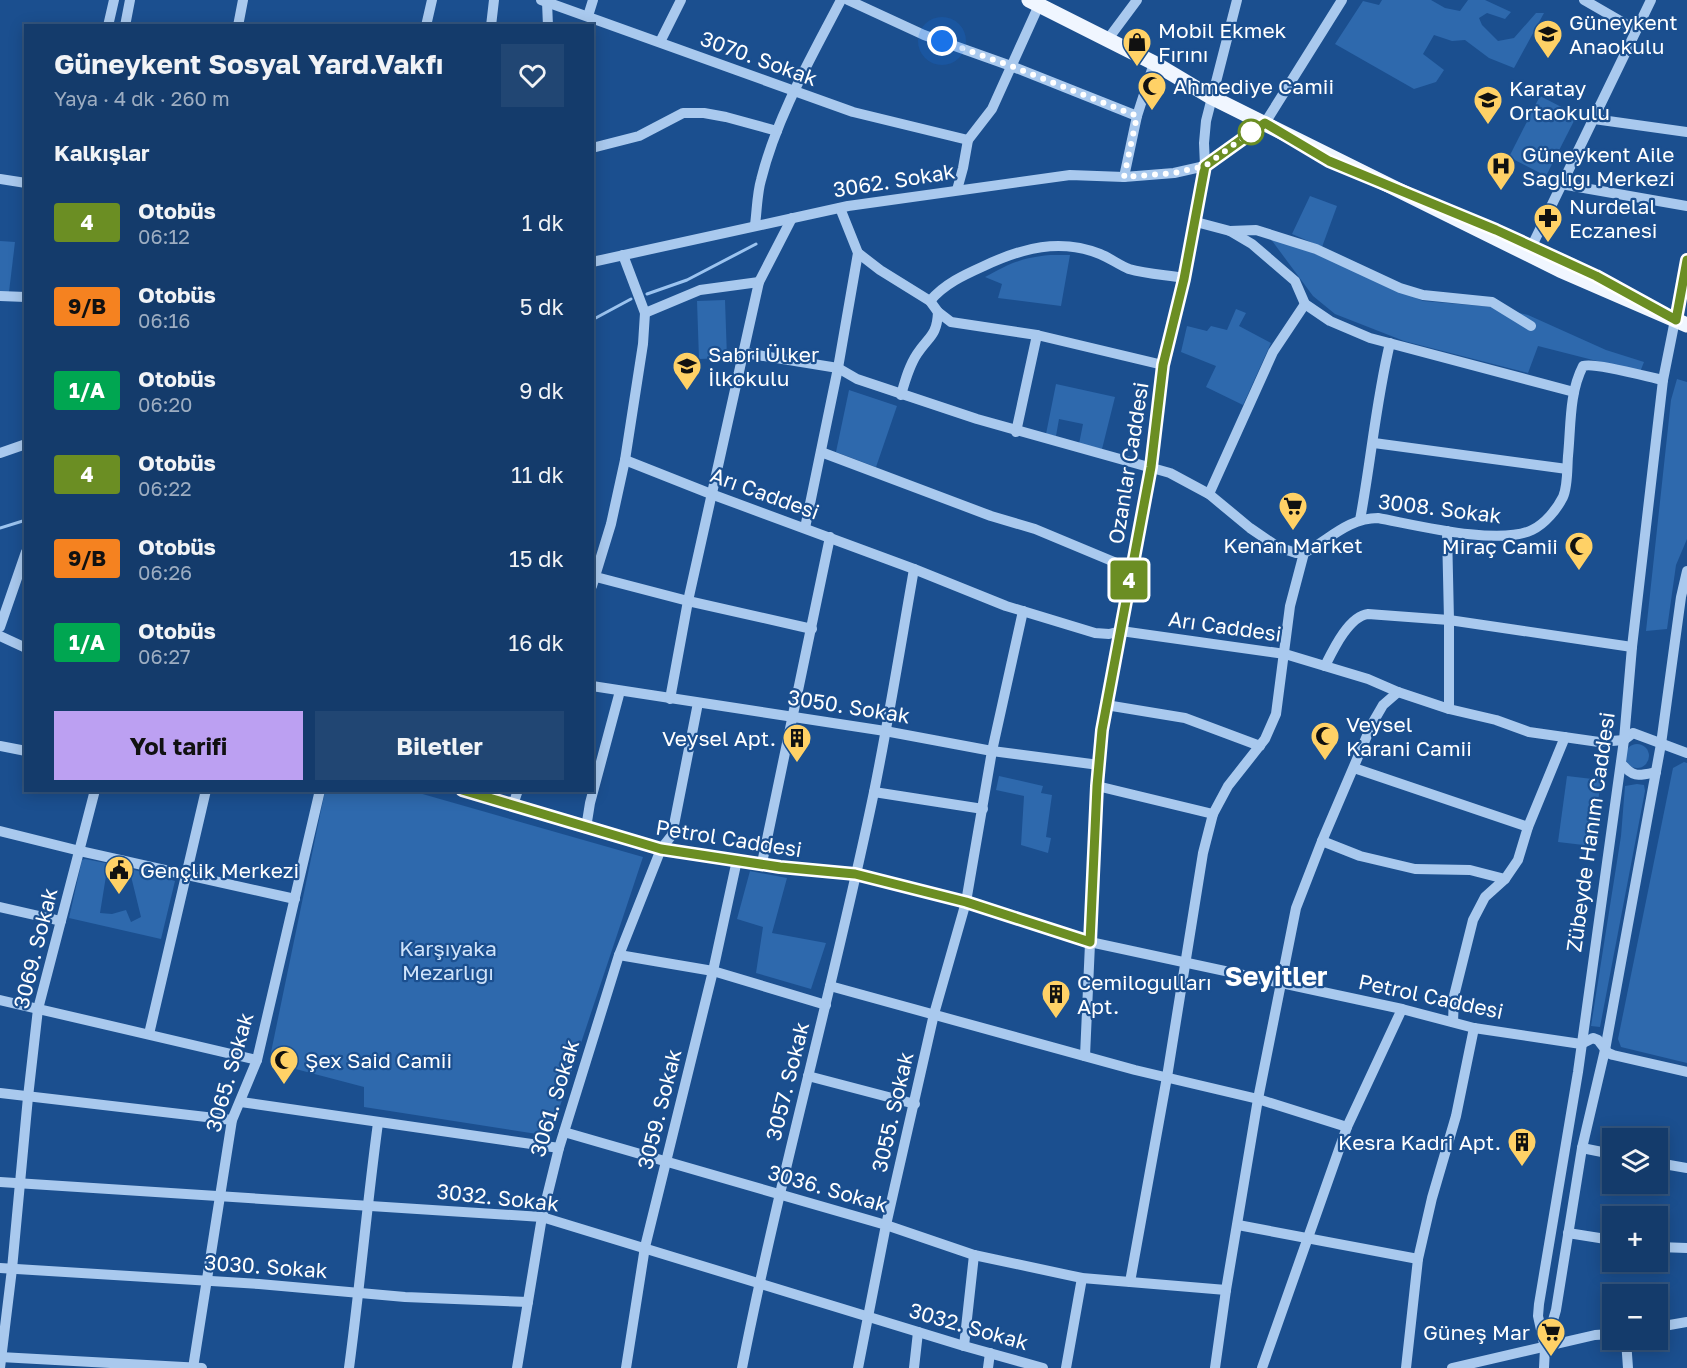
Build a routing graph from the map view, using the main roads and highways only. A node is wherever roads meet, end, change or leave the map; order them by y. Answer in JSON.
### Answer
{"nodes":[{"id":1,"x":1034,"y":2,"type":"edge"},
{"id":2,"x":1682,"y":323,"type":"edge"}],
"edges":[{"from":1,"to":2,"type":"main road"}]}
